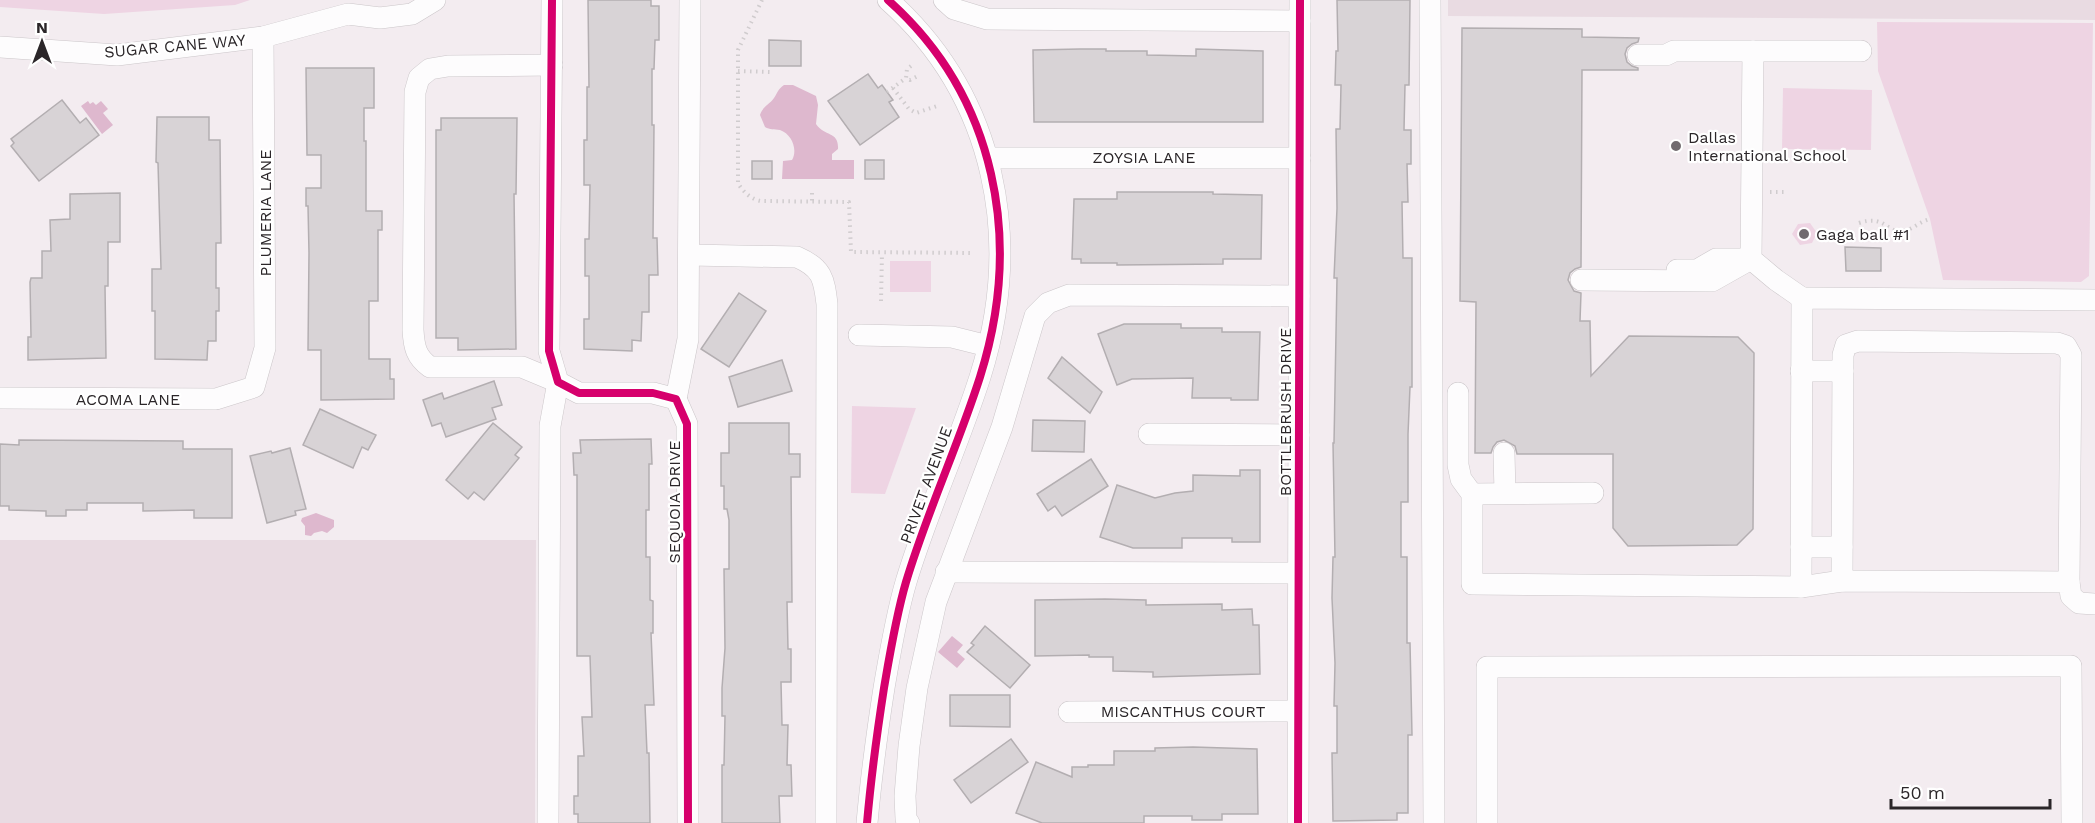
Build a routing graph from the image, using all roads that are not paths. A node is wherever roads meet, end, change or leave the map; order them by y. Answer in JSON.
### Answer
{"nodes":[{"id":1,"x":435,"y":0,"type":"edge"},
{"id":2,"x":552,"y":0,"type":"edge"},
{"id":3,"x":690,"y":0,"type":"edge"},
{"id":4,"x":888,"y":0,"type":"edge"},
{"id":5,"x":944,"y":0,"type":"edge"},
{"id":6,"x":1430,"y":0,"type":"edge"},
{"id":7,"x":353,"y":7,"type":"edge"},
{"id":8,"x":1300,"y":10,"type":"edge"},
{"id":9,"x":263,"y":37,"type":"junction"},
{"id":10,"x":0,"y":47,"type":"edge"},
{"id":11,"x":1753,"y":51,"type":"junction"},
{"id":12,"x":1861,"y":51,"type":"dead end"},
{"id":13,"x":1638,"y":55,"type":"dead end"},
{"id":14,"x":552,"y":65,"type":"junction"},
{"id":15,"x":988,"y":158,"type":"junction"},
{"id":16,"x":1300,"y":158,"type":"junction"},
{"id":17,"x":690,"y":255,"type":"junction"},
{"id":18,"x":1751,"y":259,"type":"junction"},
{"id":19,"x":1581,"y":274,"type":"dead end"},
{"id":20,"x":1299,"y":296,"type":"junction"},
{"id":21,"x":1802,"y":298,"type":"junction"},
{"id":22,"x":2095,"y":300,"type":"edge"},
{"id":23,"x":859,"y":335,"type":"dead end"},
{"id":24,"x":988,"y":346,"type":"junction"},
{"id":25,"x":1801,"y":371,"type":"junction"},
{"id":26,"x":1843,"y":371,"type":"junction"},
{"id":27,"x":558,"y":382,"type":"junction"},
{"id":28,"x":254,"y":387,"type":"joint"},
{"id":29,"x":1458,"y":393,"type":"dead end"},
{"id":30,"x":0,"y":398,"type":"edge"},
{"id":31,"x":676,"y":399,"type":"junction"},
{"id":32,"x":1149,"y":434,"type":"dead end"},
{"id":33,"x":1299,"y":435,"type":"junction"},
{"id":34,"x":1504,"y":453,"type":"dead end"},
{"id":35,"x":1505,"y":493,"type":"junction"},
{"id":36,"x":1593,"y":493,"type":"dead end"},
{"id":37,"x":1472,"y":494,"type":"junction"},
{"id":38,"x":1801,"y":547,"type":"junction"},
{"id":39,"x":1842,"y":547,"type":"junction"},
{"id":40,"x":946,"y":572,"type":"junction"},
{"id":41,"x":1298,"y":573,"type":"junction"},
{"id":42,"x":1842,"y":581,"type":"junction"},
{"id":43,"x":2069,"y":582,"type":"junction"},
{"id":44,"x":1801,"y":587,"type":"junction"},
{"id":45,"x":2095,"y":604,"type":"edge"},
{"id":46,"x":1297,"y":711,"type":"junction"},
{"id":47,"x":1069,"y":712,"type":"dead end"},
{"id":48,"x":548,"y":823,"type":"edge"},
{"id":49,"x":688,"y":823,"type":"edge"},
{"id":50,"x":826,"y":823,"type":"edge"},
{"id":51,"x":867,"y":823,"type":"edge"},
{"id":52,"x":909,"y":823,"type":"edge"},
{"id":53,"x":1298,"y":823,"type":"edge"},
{"id":54,"x":1434,"y":823,"type":"edge"},
{"id":55,"x":1487,"y":823,"type":"edge"},
{"id":56,"x":2072,"y":823,"type":"edge"}],
"edges":[{"from":1,"to":7,"type":"street","name":"SUGAR CANE WAY"},
{"from":2,"to":14,"type":"street"},
{"from":3,"to":17,"type":"street"},
{"from":4,"to":15,"type":"street"},
{"from":5,"to":8,"type":"street"},
{"from":6,"to":54,"type":"street"},
{"from":7,"to":9,"type":"street","name":"SUGAR CANE WAY"},
{"from":8,"to":16,"type":"street","name":"BOTTLEBRUSH DRIVE"},
{"from":9,"to":10,"type":"street","name":"SUGAR CANE WAY"},
{"from":9,"to":28,"type":"street","name":"PLUMERIA LANE"},
{"from":11,"to":12,"type":"street"},
{"from":11,"to":13,"type":"street"},
{"from":11,"to":18,"type":"street"},
{"from":14,"to":27,"type":"street"},
{"from":14,"to":27,"type":"street"},
{"from":15,"to":16,"type":"street","name":"ZOYSIA LANE"},
{"from":15,"to":24,"type":"street","name":"PRIVET AVENUE"},
{"from":16,"to":20,"type":"street","name":"BOTTLEBRUSH DRIVE"},
{"from":17,"to":31,"type":"street"},
{"from":17,"to":50,"type":"street"},
{"from":18,"to":19,"type":"street"},
{"from":18,"to":21,"type":"street"},
{"from":20,"to":33,"type":"street","name":"BOTTLEBRUSH DRIVE"},
{"from":20,"to":40,"type":"street"},
{"from":21,"to":22,"type":"street"},
{"from":21,"to":25,"type":"street"},
{"from":23,"to":24,"type":"street"},
{"from":24,"to":51,"type":"street","name":"PRIVET AVENUE"},
{"from":25,"to":26,"type":"street"},
{"from":25,"to":38,"type":"street"},
{"from":26,"to":39,"type":"street"},
{"from":26,"to":43,"type":"street"},
{"from":27,"to":31,"type":"street"},
{"from":27,"to":48,"type":"street"},
{"from":28,"to":30,"type":"street","name":"ACOMA LANE"},
{"from":29,"to":37,"type":"street"},
{"from":31,"to":49,"type":"street","name":"SEQUOIA DRIVE"},
{"from":32,"to":33,"type":"street"},
{"from":33,"to":41,"type":"street","name":"BOTTLEBRUSH DRIVE"},
{"from":34,"to":35,"type":"street"},
{"from":35,"to":36,"type":"street"},
{"from":35,"to":37,"type":"street"},
{"from":37,"to":44,"type":"street"},
{"from":38,"to":39,"type":"street"},
{"from":38,"to":44,"type":"street"},
{"from":39,"to":42,"type":"street"},
{"from":40,"to":41,"type":"street"},
{"from":40,"to":52,"type":"street"},
{"from":41,"to":46,"type":"street","name":"BOTTLEBRUSH DRIVE"},
{"from":42,"to":43,"type":"street"},
{"from":42,"to":44,"type":"street"},
{"from":43,"to":45,"type":"street"},
{"from":46,"to":47,"type":"street","name":"MISCANTHUS COURT"},
{"from":46,"to":53,"type":"street","name":"BOTTLEBRUSH DRIVE"},
{"from":55,"to":56,"type":"street"}]}
